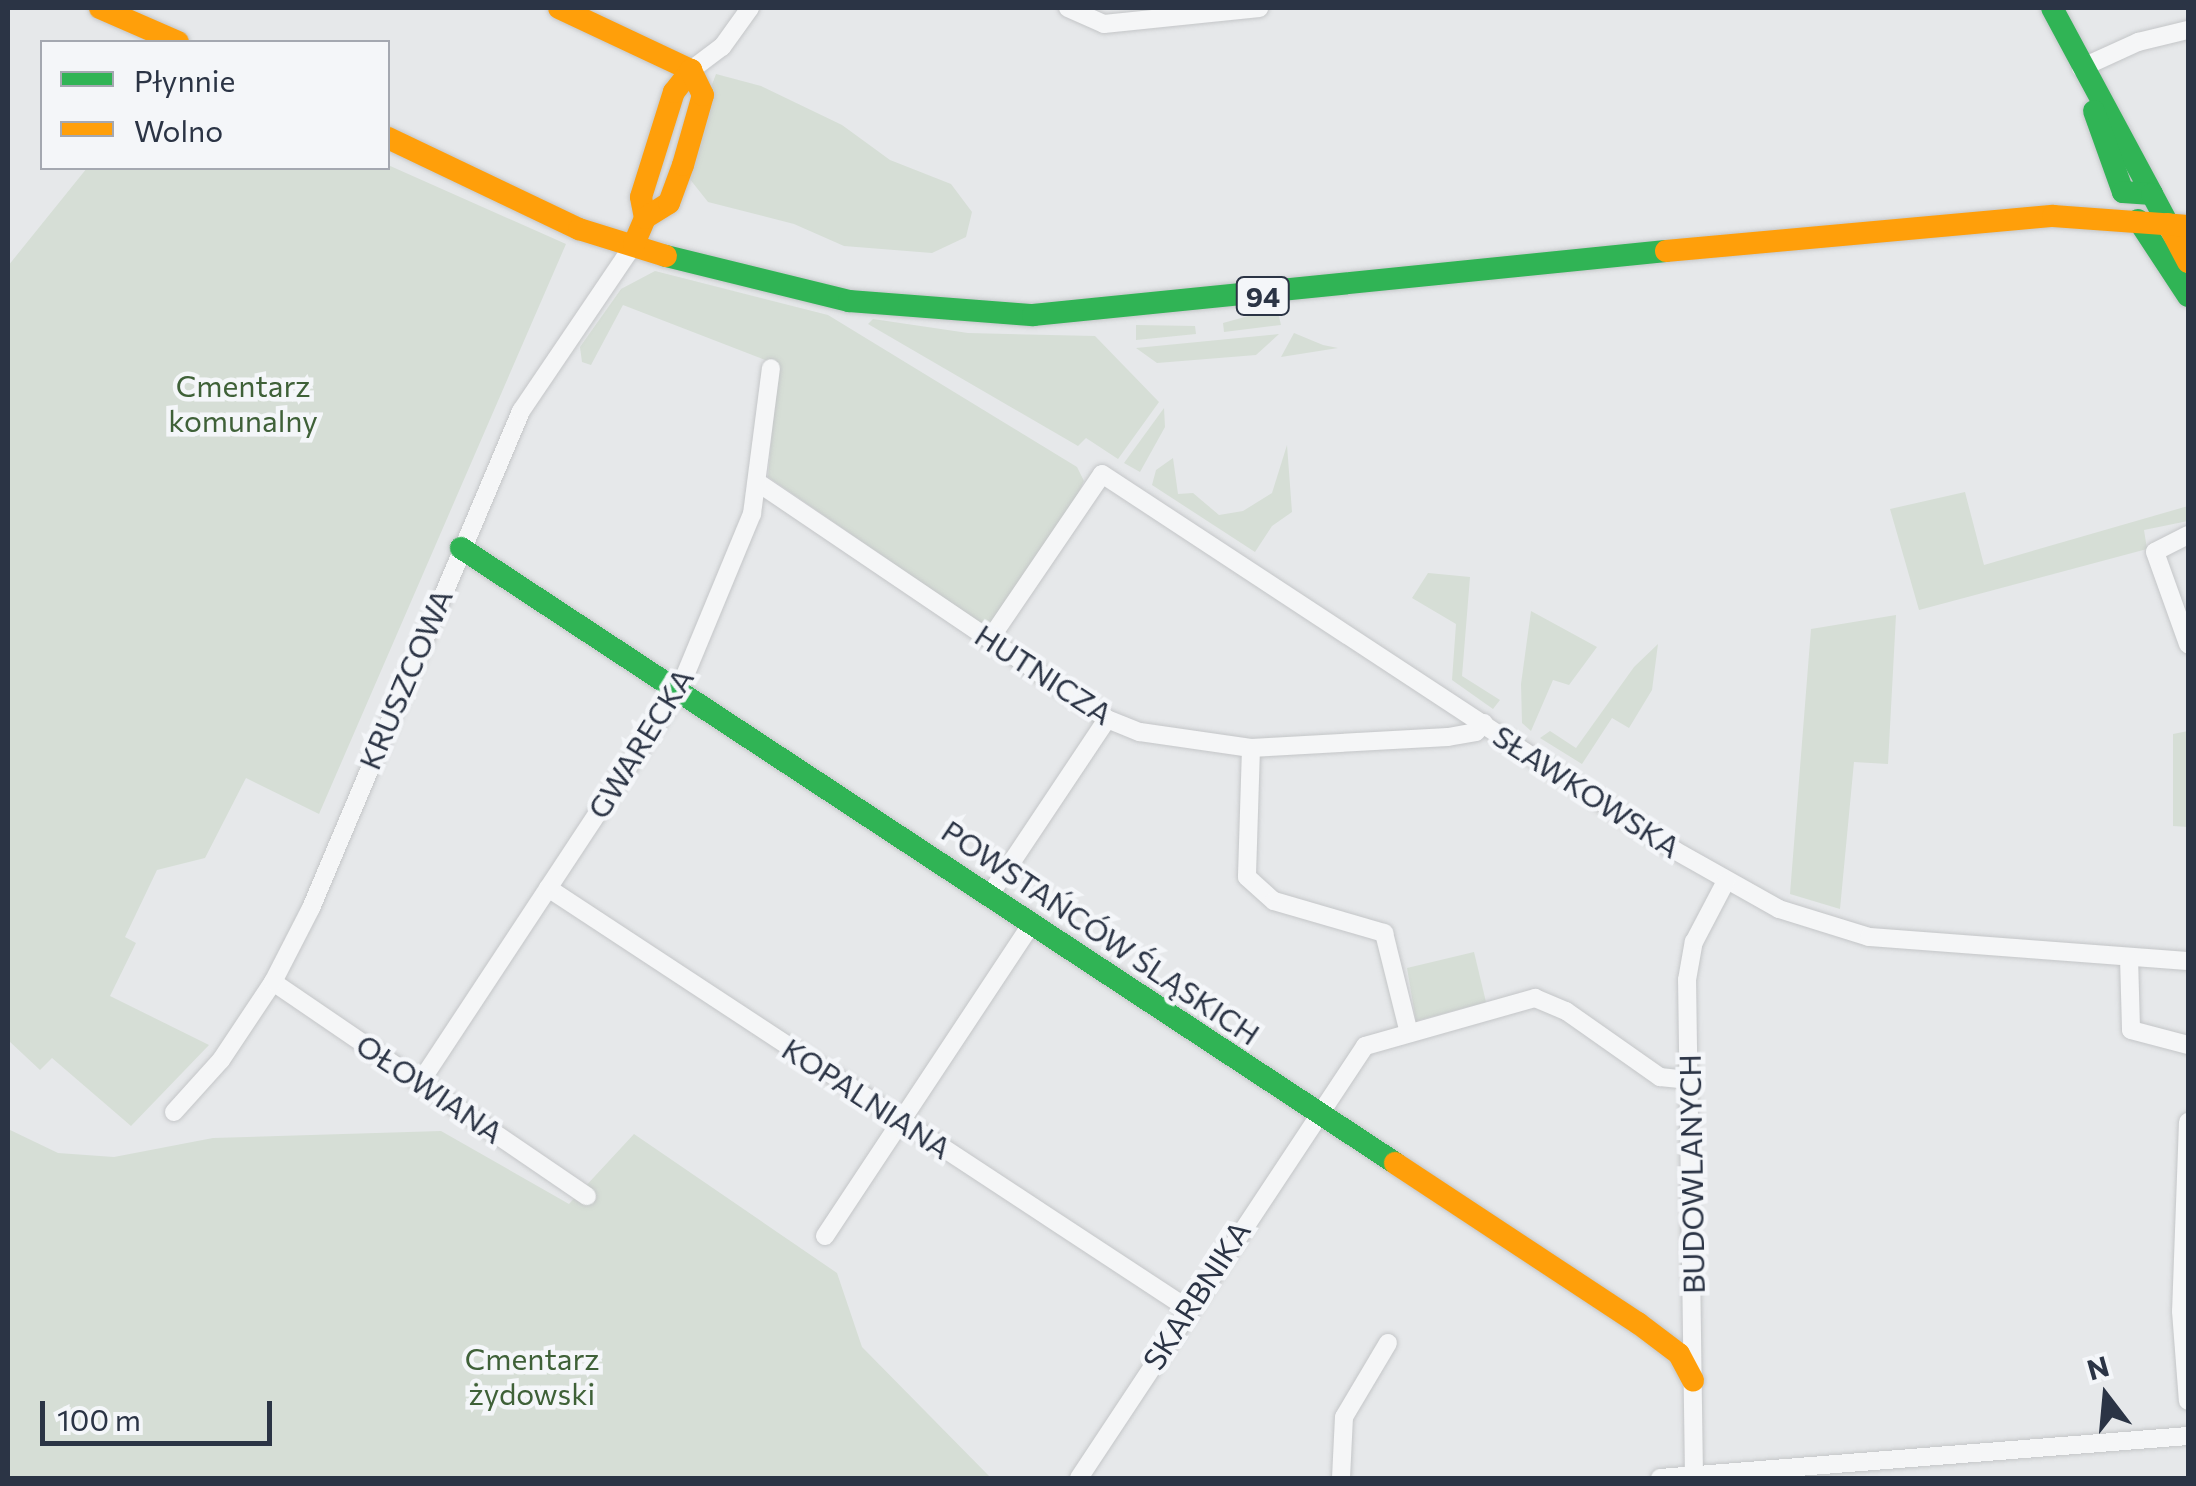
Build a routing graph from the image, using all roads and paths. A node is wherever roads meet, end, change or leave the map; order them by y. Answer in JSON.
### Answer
{"nodes":[{"id":1,"x":100,"y":8,"type":"edge"},
{"id":2,"x":559,"y":8,"type":"edge"},
{"id":3,"x":750,"y":8,"type":"edge"},
{"id":4,"x":1068,"y":8,"type":"edge"},
{"id":5,"x":1259,"y":8,"type":"edge"},
{"id":6,"x":2052,"y":8,"type":"edge"},
{"id":7,"x":2188,"y":30,"type":"edge"},
{"id":8,"x":173,"y":40,"type":"edge"},
{"id":9,"x":2081,"y":68,"type":"junction"},
{"id":10,"x":691,"y":70,"type":"junction"},
{"id":11,"x":390,"y":139,"type":"edge"},
{"id":12,"x":2123,"y":192,"type":"junction"},
{"id":13,"x":2152,"y":194,"type":"junction"},
{"id":14,"x":2138,"y":220,"type":"junction"},
{"id":15,"x":2178,"y":225,"type":"edge"},
{"id":16,"x":634,"y":244,"type":"junction"},
{"id":17,"x":2188,"y":262,"type":"edge"},
{"id":18,"x":2188,"y":296,"type":"edge"},
{"id":19,"x":771,"y":368,"type":"dead end"},
{"id":20,"x":760,"y":484,"type":"junction"},
{"id":21,"x":2188,"y":535,"type":"edge"},
{"id":22,"x":461,"y":548,"type":"junction"},
{"id":23,"x":990,"y":639,"type":"junction"},
{"id":24,"x":2188,"y":644,"type":"edge"},
{"id":25,"x":679,"y":690,"type":"junction"},
{"id":26,"x":1107,"y":720,"type":"junction"},
{"id":27,"x":1484,"y":723,"type":"junction"},
{"id":28,"x":1251,"y":748,"type":"junction"},
{"id":29,"x":1726,"y":881,"type":"junction"},
{"id":30,"x":548,"y":888,"type":"junction"},
{"id":31,"x":991,"y":892,"type":"junction"},
{"id":32,"x":1032,"y":923,"type":"junction"},
{"id":33,"x":2129,"y":957,"type":"junction"},
{"id":34,"x":2188,"y":961,"type":"edge"},
{"id":35,"x":272,"y":982,"type":"junction"},
{"id":36,"x":1409,"y":1033,"type":"junction"},
{"id":37,"x":2188,"y":1045,"type":"edge"},
{"id":38,"x":1690,"y":1080,"type":"junction"},
{"id":39,"x":422,"y":1081,"type":"junction"},
{"id":40,"x":174,"y":1112,"type":"dead end"},
{"id":41,"x":1317,"y":1113,"type":"junction"},
{"id":42,"x":899,"y":1119,"type":"junction"},
{"id":43,"x":2188,"y":1122,"type":"edge"},
{"id":44,"x":587,"y":1196,"type":"dead end"},
{"id":45,"x":825,"y":1236,"type":"dead end"},
{"id":46,"x":1187,"y":1308,"type":"junction"},
{"id":47,"x":1388,"y":1343,"type":"dead end"},
{"id":48,"x":1693,"y":1380,"type":"junction"},
{"id":49,"x":2188,"y":1401,"type":"edge"},
{"id":50,"x":2188,"y":1436,"type":"edge"},
{"id":51,"x":1694,"y":1476,"type":"edge"},
{"id":52,"x":1079,"y":1478,"type":"edge"},
{"id":53,"x":1341,"y":1478,"type":"edge"},
{"id":54,"x":1660,"y":1478,"type":"edge"}],
"edges":[{"from":1,"to":8,"type":"main road"},
{"from":2,"to":10,"type":"main road"},
{"from":3,"to":10,"type":"street"},
{"from":4,"to":5,"type":"street"},
{"from":6,"to":9,"type":"main road"},
{"from":7,"to":9,"type":"street"},
{"from":9,"to":12,"type":"main road"},
{"from":9,"to":13,"type":"main road"},
{"from":10,"to":16,"type":"main road"},
{"from":11,"to":16,"type":"main road","number":"94"},
{"from":12,"to":13,"type":"main road"},
{"from":12,"to":14,"type":"main road"},
{"from":13,"to":15,"type":"main road"},
{"from":14,"to":15,"type":"main road","number":"94"},
{"from":14,"to":16,"type":"main road","number":"94"},
{"from":14,"to":18,"type":"main road"},
{"from":15,"to":17,"type":"main road"},
{"from":16,"to":22,"type":"street","name":"KRUSZCOWA"},
{"from":19,"to":20,"type":"street","name":"GWARECKA"},
{"from":20,"to":23,"type":"street","name":"HUTNICZA"},
{"from":20,"to":25,"type":"street","name":"GWARECKA"},
{"from":21,"to":24,"type":"street"},
{"from":22,"to":25,"type":"main road","name":"POWSTAŃCÓW ŚLĄSKICH"},
{"from":22,"to":35,"type":"street","name":"KRUSZCOWA"},
{"from":23,"to":26,"type":"street","name":"HUTNICZA"},
{"from":23,"to":27,"type":"street","name":"SŁAWKOWSKA"},
{"from":25,"to":30,"type":"street","name":"GWARECKA"},
{"from":25,"to":31,"type":"main road","name":"POWSTAŃCÓW ŚLĄSKICH"},
{"from":26,"to":28,"type":"street","name":"HUTNICZA"},
{"from":26,"to":31,"type":"street"},
{"from":27,"to":28,"type":"street","name":"HUTNICZA"},
{"from":27,"to":29,"type":"street","name":"SŁAWKOWSKA"},
{"from":28,"to":36,"type":"street"},
{"from":29,"to":33,"type":"street","name":"SŁAWKOWSKA"},
{"from":29,"to":38,"type":"street","name":"BUDOWLANYCH"},
{"from":30,"to":39,"type":"street","name":"GWARECKA"},
{"from":30,"to":42,"type":"street","name":"KOPALNIANA"},
{"from":31,"to":32,"type":"main road","name":"POWSTAŃCÓW ŚLĄSKICH"},
{"from":32,"to":41,"type":"main road","name":"POWSTAŃCÓW ŚLĄSKICH"},
{"from":32,"to":42,"type":"street"},
{"from":33,"to":34,"type":"street","name":"SŁAWKOWSKA"},
{"from":33,"to":37,"type":"street"},
{"from":35,"to":39,"type":"street","name":"OŁOWIANA"},
{"from":35,"to":40,"type":"street","name":"KRUSZCOWA"},
{"from":36,"to":38,"type":"street","name":"SKARBNIKA"},
{"from":36,"to":41,"type":"street","name":"SKARBNIKA"},
{"from":38,"to":48,"type":"street","name":"BUDOWLANYCH"},
{"from":39,"to":44,"type":"street","name":"OŁOWIANA"},
{"from":41,"to":46,"type":"street","name":"SKARBNIKA"},
{"from":41,"to":48,"type":"main road","name":"POWSTAŃCÓW ŚLĄSKICH"},
{"from":42,"to":45,"type":"street"},
{"from":42,"to":46,"type":"street","name":"KOPALNIANA"},
{"from":43,"to":49,"type":"street"},
{"from":46,"to":52,"type":"street","name":"SKARBNIKA"},
{"from":47,"to":53,"type":"street"},
{"from":48,"to":51,"type":"street","name":"BUDOWLANYCH"},
{"from":50,"to":51,"type":"street"},
{"from":51,"to":54,"type":"street"}]}
